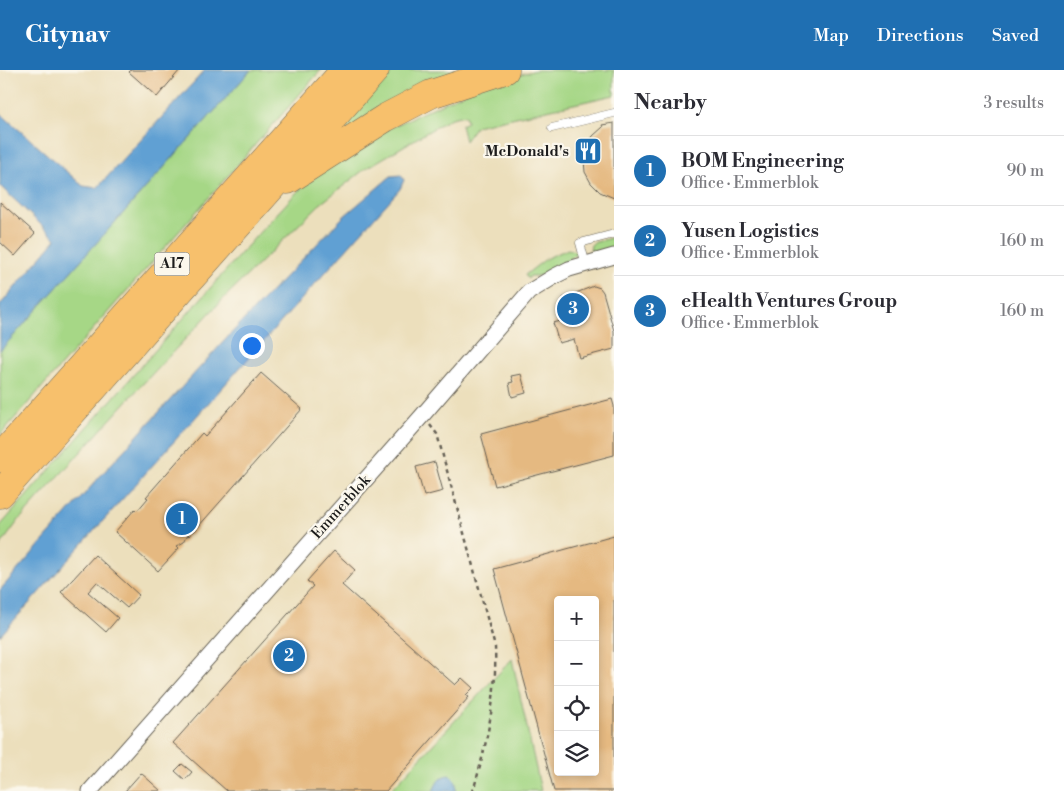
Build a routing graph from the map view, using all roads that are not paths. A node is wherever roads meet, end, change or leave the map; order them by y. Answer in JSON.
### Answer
{"nodes":[{"id":1,"x":345,"y":70,"type":"edge"},
{"id":2,"x":375,"y":70,"type":"edge"},
{"id":3,"x":504,"y":70,"type":"edge"},
{"id":4,"x":614,"y":113,"type":"edge"},
{"id":5,"x":552,"y":128,"type":"dead end"},
{"id":6,"x":266,"y":194,"type":"junction"},
{"id":7,"x":614,"y":234,"type":"edge"},
{"id":8,"x":614,"y":256,"type":"edge"},
{"id":9,"x":586,"y":265,"type":"junction"},
{"id":10,"x":0,"y":458,"type":"edge"},
{"id":11,"x":0,"y":494,"type":"edge"},
{"id":12,"x":90,"y":791,"type":"edge"}],
"edges":[{"from":1,"to":10,"type":"highway","number":"A17"},
{"from":2,"to":6,"type":"highway","number":"A17"},
{"from":3,"to":6,"type":"highway","number":"A17"},
{"from":4,"to":5,"type":"lane"},
{"from":6,"to":11,"type":"highway","number":"A17"},
{"from":7,"to":9,"type":"lane"},
{"from":8,"to":9,"type":"street","name":"Emmerblok"},
{"from":9,"to":12,"type":"street","name":"Emmerblok"}]}
